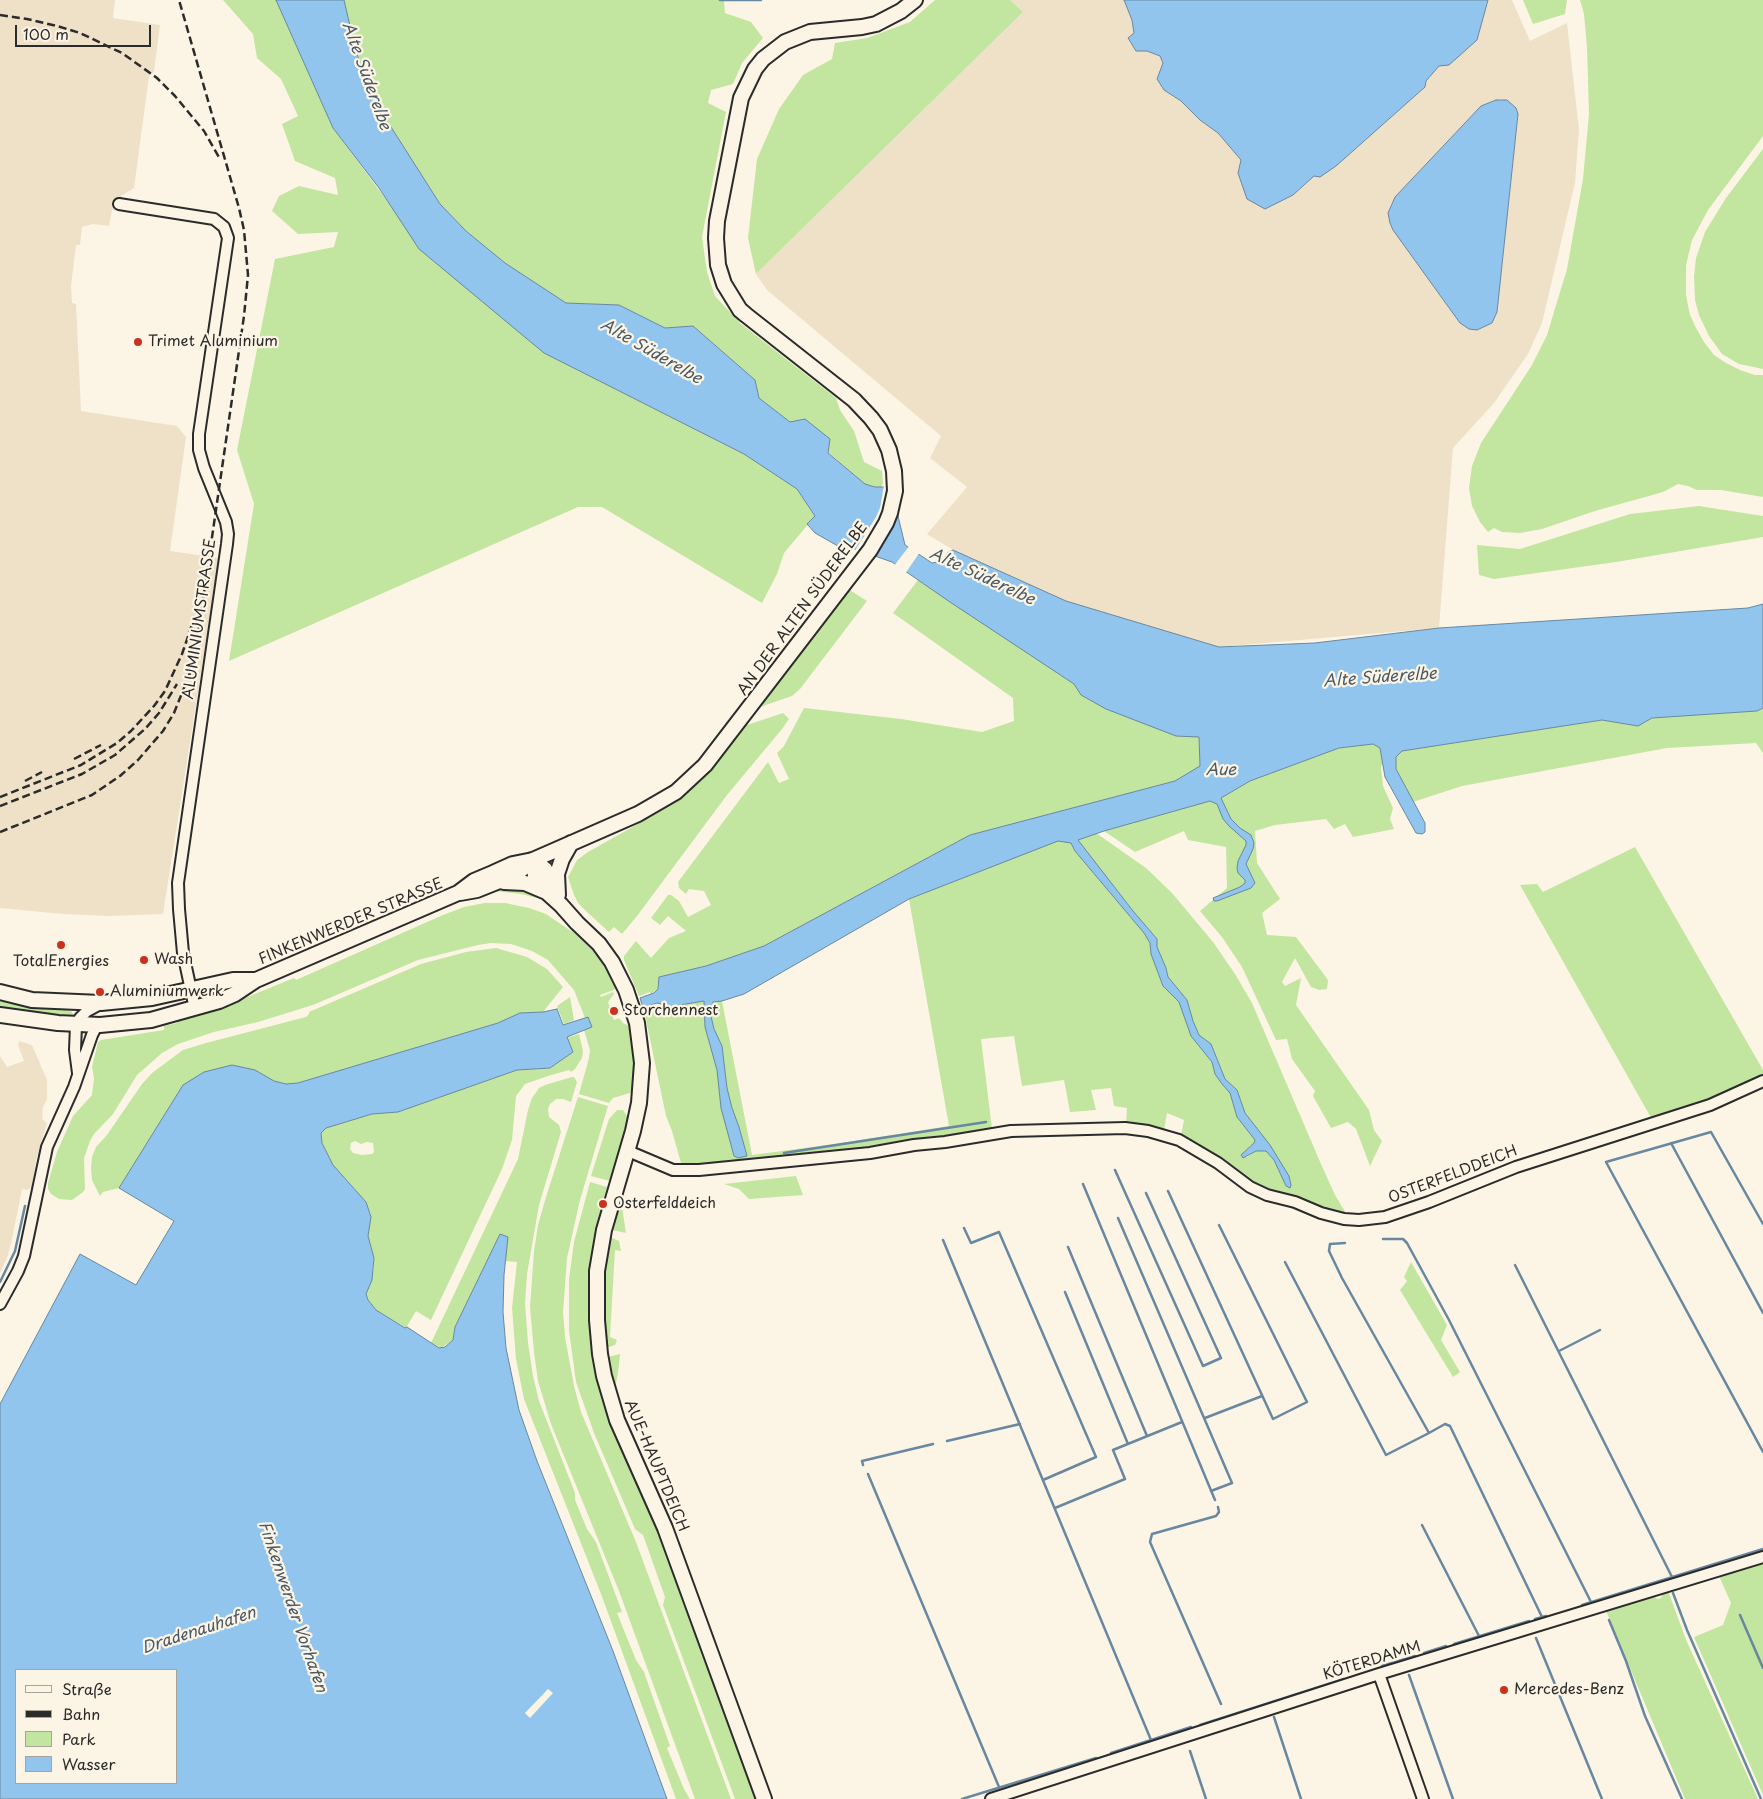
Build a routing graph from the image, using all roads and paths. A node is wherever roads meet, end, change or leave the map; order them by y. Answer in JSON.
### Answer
{"nodes":[{"id":1,"x":915,"y":0,"type":"edge"},
{"id":2,"x":119,"y":204,"type":"dead end"},
{"id":3,"x":571,"y":843,"type":"junction"},
{"id":4,"x":533,"y":860,"type":"junction"},
{"id":5,"x":497,"y":883,"type":"junction"},
{"id":6,"x":544,"y":891,"type":"junction"},
{"id":7,"x":458,"y":893,"type":"junction"},
{"id":8,"x":559,"y":900,"type":"junction"},
{"id":9,"x":256,"y":980,"type":"junction"},
{"id":10,"x":190,"y":990,"type":"junction"},
{"id":11,"x":0,"y":992,"type":"edge"},
{"id":12,"x":100,"y":1003,"type":"junction"},
{"id":13,"x":194,"y":1009,"type":"junction"},
{"id":14,"x":0,"y":1014,"type":"edge"},
{"id":15,"x":76,"y":1025,"type":"junction"},
{"id":16,"x":100,"y":1025,"type":"junction"},
{"id":17,"x":78,"y":1074,"type":"junction"},
{"id":18,"x":1763,"y":1081,"type":"edge"},
{"id":19,"x":628,"y":1151,"type":"junction"},
{"id":20,"x":0,"y":1304,"type":"edge"},
{"id":21,"x":1763,"y":1557,"type":"edge"},
{"id":22,"x":1379,"y":1674,"type":"junction"},
{"id":23,"x":764,"y":1799,"type":"edge"},
{"id":24,"x":991,"y":1799,"type":"edge"},
{"id":25,"x":1423,"y":1799,"type":"edge"}],
"edges":[{"from":1,"to":3,"type":"main road","name":"AN DER ALTEN SÜDERELBE"},
{"from":2,"to":10,"type":"street","name":"ALUMINIUMSTRASSE"},
{"from":3,"to":4,"type":"main road","name":"AN DER ALTEN SÜDERELBE"},
{"from":3,"to":8,"type":"main road"},
{"from":4,"to":5,"type":"main road","name":"FINKENWERDER STRASSE"},
{"from":4,"to":6,"type":"main road"},
{"from":4,"to":7,"type":"main road","name":"FINKENWERDER STRASSE"},
{"from":4,"to":8,"type":"main road"},
{"from":5,"to":6,"type":"main road"},
{"from":5,"to":7,"type":"main road","name":"FINKENWERDER STRASSE"},
{"from":6,"to":8,"type":"main road"},
{"from":7,"to":9,"type":"main road","name":"FINKENWERDER STRASSE"},
{"from":8,"to":19,"type":"main road","name":"AUE-HAUPTDEICH"},
{"from":9,"to":10,"type":"main road","name":"FINKENWERDER STRASSE"},
{"from":9,"to":13,"type":"main road","name":"FINKENWERDER STRASSE"},
{"from":10,"to":12,"type":"main road","name":"FINKENWERDER STRASSE"},
{"from":10,"to":13,"type":"street","name":"ALUMINIUMSTRASSE"},
{"from":11,"to":12,"type":"main road","name":"FINKENWERDER STRASSE"},
{"from":12,"to":15,"type":"street"},
{"from":13,"to":16,"type":"main road","name":"FINKENWERDER STRASSE"},
{"from":14,"to":15,"type":"main road","name":"FINKENWERDER STRASSE"},
{"from":15,"to":16,"type":"main road","name":"FINKENWERDER STRASSE"},
{"from":15,"to":17,"type":"street"},
{"from":16,"to":17,"type":"street"},
{"from":17,"to":20,"type":"street"},
{"from":18,"to":19,"type":"street","name":"OSTERFELDDEICH"},
{"from":19,"to":23,"type":"main road","name":"AUE-HAUPTDEICH"},
{"from":21,"to":22,"type":"street","name":"KÖTERDAMM"},
{"from":22,"to":24,"type":"street","name":"KÖTERDAMM"},
{"from":22,"to":25,"type":"street"}]}
